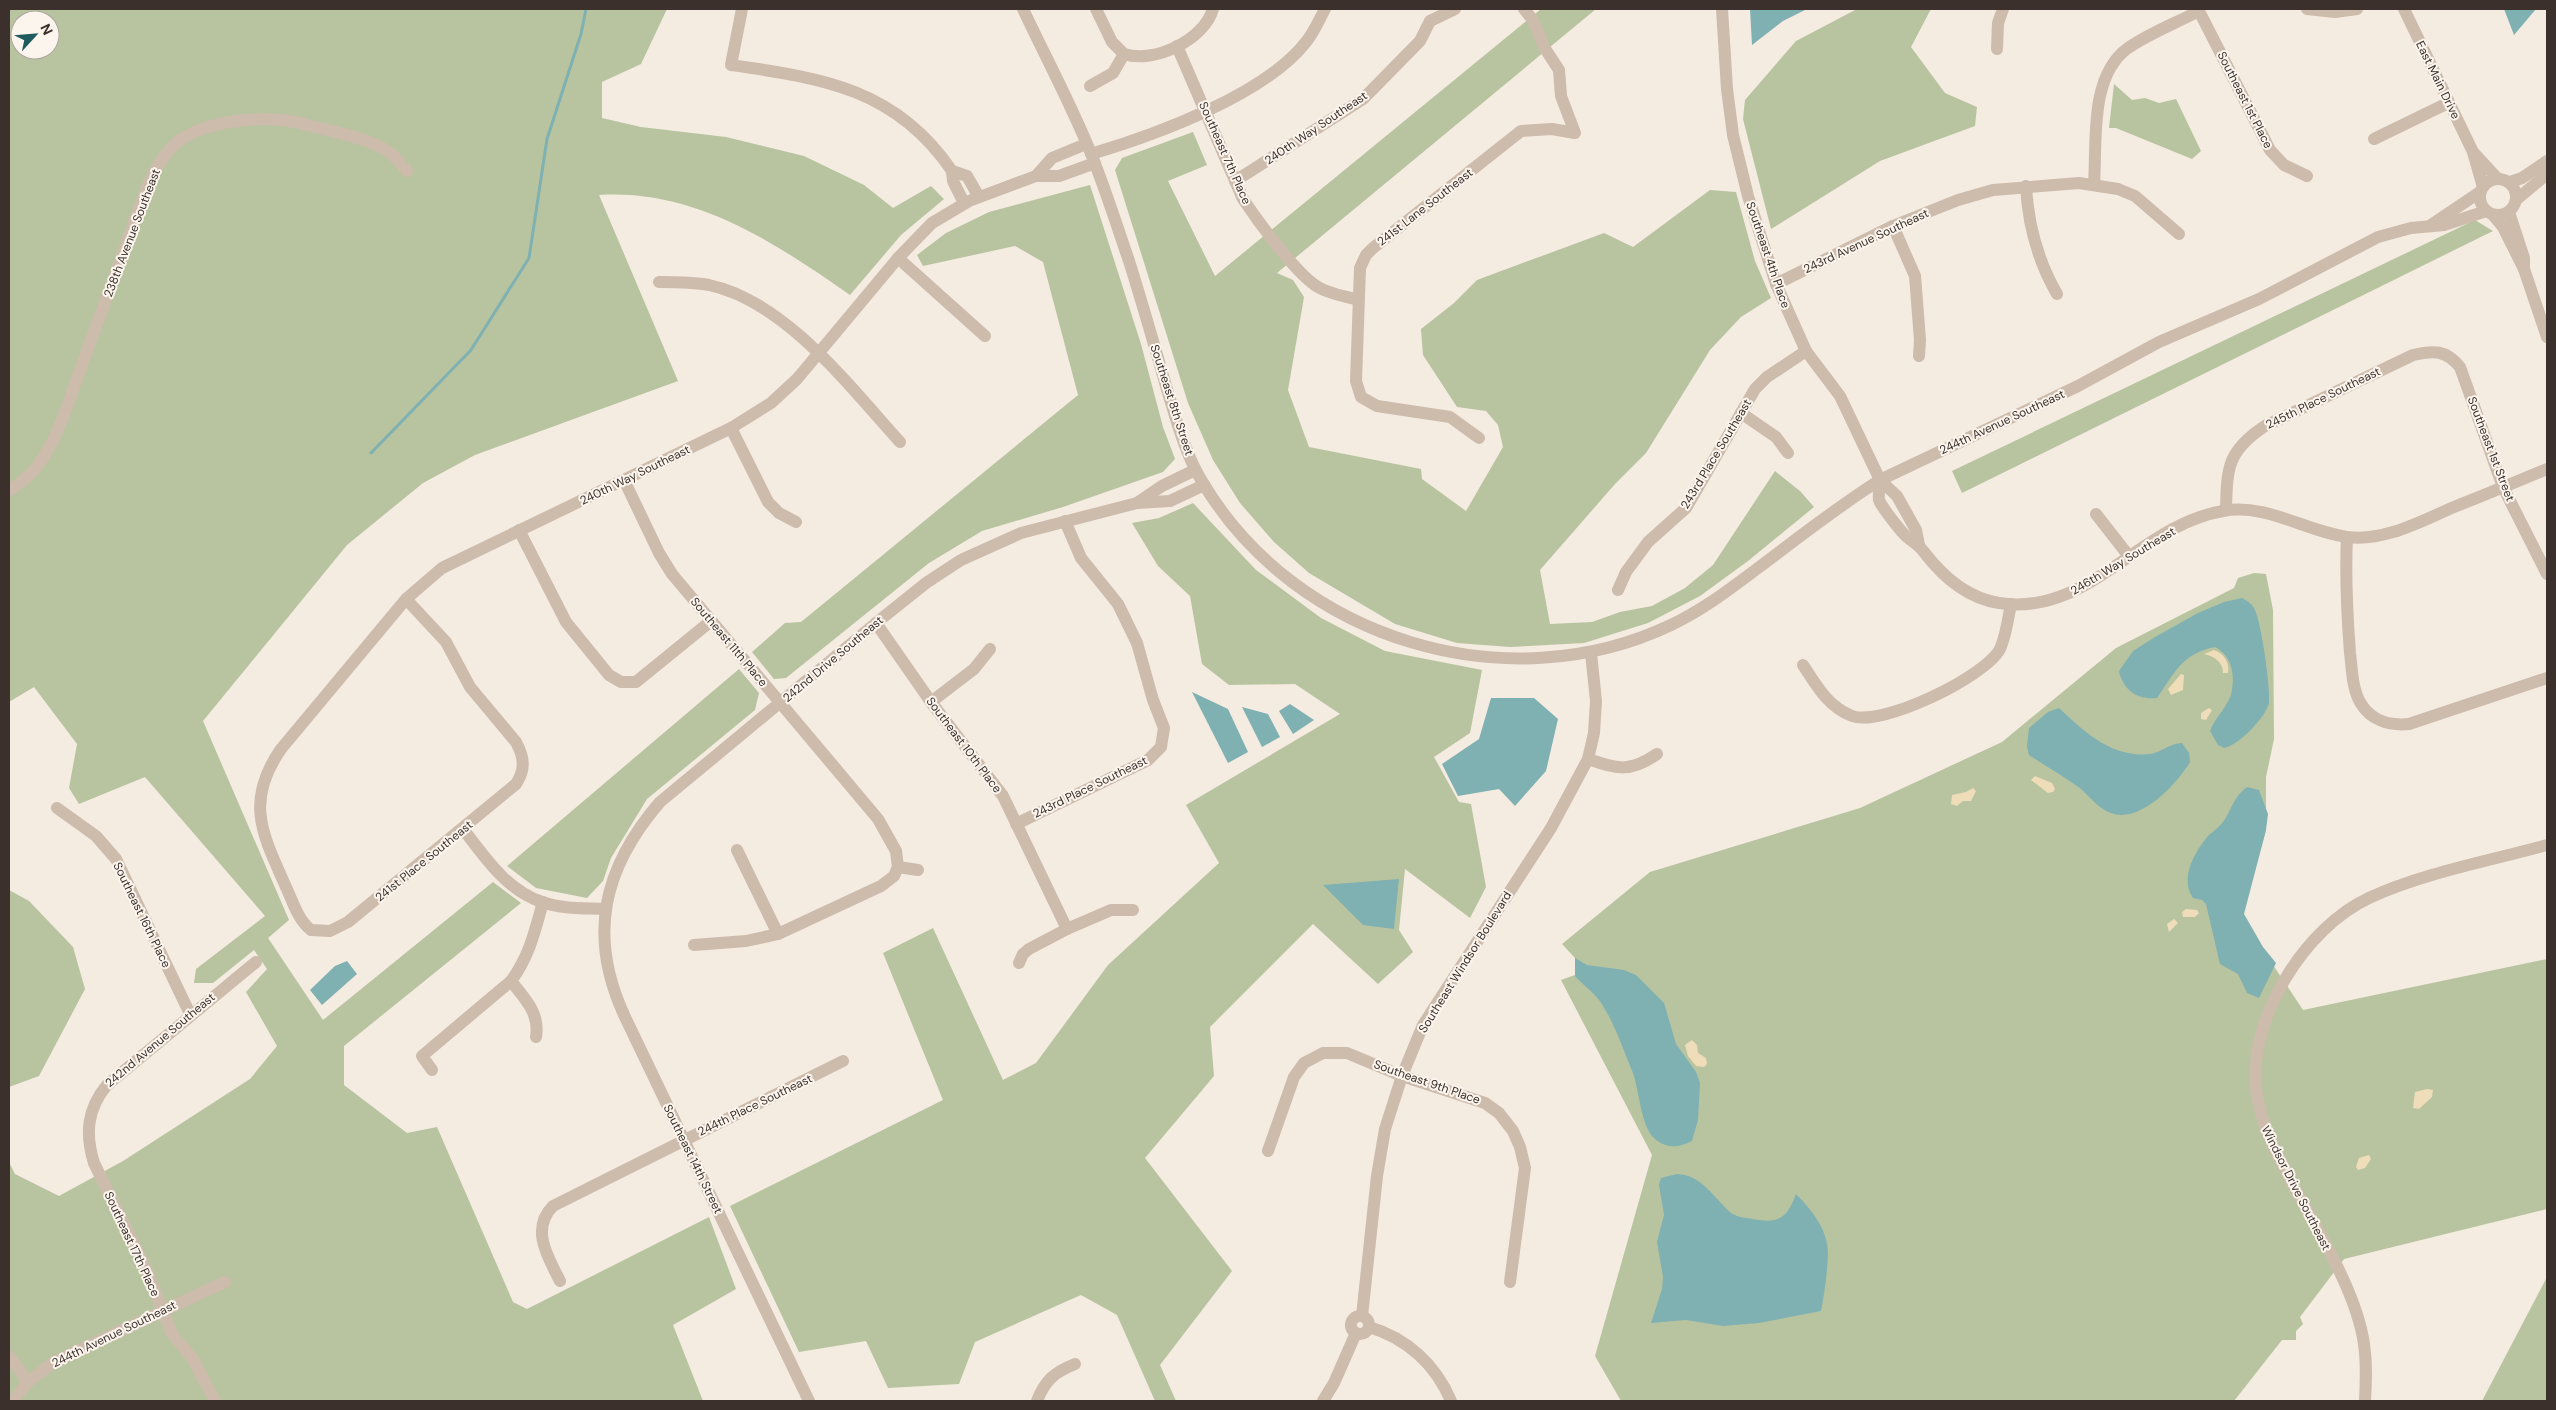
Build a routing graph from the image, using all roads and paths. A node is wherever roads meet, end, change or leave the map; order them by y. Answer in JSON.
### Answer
{"nodes":[{"id":1,"x":742,"y":9,"type":"edge"},
{"id":2,"x":1023,"y":9,"type":"edge"},
{"id":3,"x":1096,"y":9,"type":"edge"},
{"id":4,"x":1212,"y":9,"type":"edge"},
{"id":5,"x":1325,"y":9,"type":"edge"},
{"id":6,"x":1455,"y":9,"type":"edge"},
{"id":7,"x":1524,"y":9,"type":"edge"},
{"id":8,"x":1722,"y":9,"type":"edge"},
{"id":9,"x":2004,"y":9,"type":"edge"},
{"id":10,"x":2306,"y":9,"type":"edge"},
{"id":11,"x":2357,"y":9,"type":"edge"},
{"id":12,"x":2404,"y":9,"type":"edge"},
{"id":13,"x":2199,"y":10,"type":"edge"},
{"id":14,"x":1177,"y":46,"type":"junction"},
{"id":15,"x":1997,"y":49,"type":"dead end"},
{"id":16,"x":1124,"y":54,"type":"junction"},
{"id":17,"x":1090,"y":86,"type":"dead end"},
{"id":18,"x":2448,"y":103,"type":"junction"},
{"id":19,"x":1205,"y":110,"type":"junction"},
{"id":20,"x":2374,"y":139,"type":"dead end"},
{"id":21,"x":2473,"y":152,"type":"junction"},
{"id":22,"x":1091,"y":154,"type":"junction"},
{"id":23,"x":2547,"y":160,"type":"edge"},
{"id":24,"x":407,"y":171,"type":"dead end"},
{"id":25,"x":952,"y":171,"type":"junction"},
{"id":26,"x":2547,"y":174,"type":"edge"},
{"id":27,"x":1036,"y":176,"type":"junction"},
{"id":28,"x":2307,"y":176,"type":"dead end"},
{"id":29,"x":2504,"y":180,"type":"junction"},
{"id":30,"x":1235,"y":181,"type":"junction"},
{"id":31,"x":2094,"y":184,"type":"junction"},
{"id":32,"x":2026,"y":186,"type":"junction"},
{"id":33,"x":2482,"y":189,"type":"junction"},
{"id":34,"x":979,"y":197,"type":"junction"},
{"id":35,"x":2516,"y":200,"type":"junction"},
{"id":36,"x":964,"y":203,"type":"junction"},
{"id":37,"x":2509,"y":212,"type":"junction"},
{"id":38,"x":2490,"y":213,"type":"junction"},
{"id":39,"x":2431,"y":225,"type":"junction"},
{"id":40,"x":1893,"y":226,"type":"junction"},
{"id":41,"x":2179,"y":234,"type":"dead end"},
{"id":42,"x":898,"y":258,"type":"junction"},
{"id":43,"x":2524,"y":269,"type":"junction"},
{"id":44,"x":659,"y":282,"type":"dead end"},
{"id":45,"x":1776,"y":284,"type":"junction"},
{"id":46,"x":2057,"y":294,"type":"dead end"},
{"id":47,"x":1358,"y":300,"type":"junction"},
{"id":48,"x":986,"y":336,"type":"dead end"},
{"id":49,"x":2547,"y":337,"type":"edge"},
{"id":50,"x":1806,"y":351,"type":"junction"},
{"id":51,"x":819,"y":352,"type":"junction"},
{"id":52,"x":2446,"y":353,"type":"joint"},
{"id":53,"x":1919,"y":356,"type":"dead end"},
{"id":54,"x":1741,"y":413,"type":"junction"},
{"id":55,"x":731,"y":428,"type":"junction"},
{"id":56,"x":1479,"y":438,"type":"dead end"},
{"id":57,"x":900,"y":442,"type":"dead end"},
{"id":58,"x":1788,"y":453,"type":"dead end"},
{"id":59,"x":2547,"y":469,"type":"edge"},
{"id":60,"x":1196,"y":470,"type":"junction"},
{"id":61,"x":624,"y":480,"type":"junction"},
{"id":62,"x":1880,"y":480,"type":"junction"},
{"id":63,"x":1204,"y":485,"type":"junction"},
{"id":64,"x":2503,"y":487,"type":"junction"},
{"id":65,"x":9,"y":491,"type":"edge"},
{"id":66,"x":1136,"y":503,"type":"junction"},
{"id":67,"x":2226,"y":510,"type":"junction"},
{"id":68,"x":2096,"y":514,"type":"dead end"},
{"id":69,"x":1066,"y":520,"type":"junction"},
{"id":70,"x":796,"y":522,"type":"dead end"},
{"id":71,"x":519,"y":530,"type":"junction"},
{"id":72,"x":2347,"y":537,"type":"junction"},
{"id":73,"x":2128,"y":555,"type":"junction"},
{"id":74,"x":2547,"y":574,"type":"edge"},
{"id":75,"x":1618,"y":590,"type":"dead end"},
{"id":76,"x":406,"y":599,"type":"junction"},
{"id":77,"x":2011,"y":604,"type":"junction"},
{"id":78,"x":711,"y":621,"type":"junction"},
{"id":79,"x":876,"y":623,"type":"junction"},
{"id":80,"x":990,"y":649,"type":"dead end"},
{"id":81,"x":1591,"y":653,"type":"junction"},
{"id":82,"x":1803,"y":664,"type":"dead end"},
{"id":83,"x":2547,"y":678,"type":"edge"},
{"id":84,"x":780,"y":702,"type":"junction"},
{"id":85,"x":931,"y":702,"type":"junction"},
{"id":86,"x":1657,"y":754,"type":"dead end"},
{"id":87,"x":1588,"y":759,"type":"junction"},
{"id":88,"x":57,"y":808,"type":"dead end"},
{"id":89,"x":1016,"y":824,"type":"junction"},
{"id":90,"x":463,"y":829,"type":"junction"},
{"id":91,"x":2547,"y":845,"type":"edge"},
{"id":92,"x":737,"y":850,"type":"dead end"},
{"id":93,"x":898,"y":867,"type":"junction"},
{"id":94,"x":918,"y":870,"type":"dead end"},
{"id":95,"x":543,"y":902,"type":"junction"},
{"id":96,"x":604,"y":910,"type":"junction"},
{"id":97,"x":1133,"y":910,"type":"dead end"},
{"id":98,"x":304,"y":925,"type":"joint"},
{"id":99,"x":1067,"y":928,"type":"junction"},
{"id":100,"x":778,"y":934,"type":"junction"},
{"id":101,"x":694,"y":945,"type":"dead end"},
{"id":102,"x":256,"y":962,"type":"dead end"},
{"id":103,"x":1019,"y":963,"type":"dead end"},
{"id":104,"x":510,"y":981,"type":"junction"},
{"id":105,"x":190,"y":1014,"type":"junction"},
{"id":106,"x":536,"y":1037,"type":"dead end"},
{"id":107,"x":843,"y":1061,"type":"dead end"},
{"id":108,"x":432,"y":1070,"type":"dead end"},
{"id":109,"x":1402,"y":1076,"type":"junction"},
{"id":110,"x":88,"y":1134,"type":"joint"},
{"id":111,"x":684,"y":1140,"type":"junction"},
{"id":112,"x":1268,"y":1151,"type":"dead end"},
{"id":113,"x":560,"y":1281,"type":"dead end"},
{"id":114,"x":225,"y":1282,"type":"dead end"},
{"id":115,"x":1510,"y":1282,"type":"dead end"},
{"id":116,"x":162,"y":1310,"type":"junction"},
{"id":117,"x":1362,"y":1316,"type":"junction"},
{"id":118,"x":1369,"y":1328,"type":"junction"},
{"id":119,"x":1356,"y":1333,"type":"junction"},
{"id":120,"x":9,"y":1356,"type":"edge"},
{"id":121,"x":1075,"y":1364,"type":"dead end"},
{"id":122,"x":28,"y":1382,"type":"junction"},
{"id":123,"x":12,"y":1401,"type":"edge"},
{"id":124,"x":214,"y":1401,"type":"edge"},
{"id":125,"x":809,"y":1401,"type":"edge"},
{"id":126,"x":1037,"y":1401,"type":"edge"},
{"id":127,"x":1323,"y":1401,"type":"edge"},
{"id":128,"x":1451,"y":1401,"type":"edge"},
{"id":129,"x":2365,"y":1401,"type":"edge"}],
"edges":[{"from":1,"to":25,"type":"street"},
{"from":2,"to":22,"type":"street","name":"Southeast 8th Street"},
{"from":3,"to":16,"type":"street"},
{"from":4,"to":14,"type":"street"},
{"from":5,"to":19,"type":"street","name":"240th Way Southeast"},
{"from":6,"to":30,"type":"street","name":"240th Way Southeast"},
{"from":7,"to":47,"type":"street","name":"241st Lane Southeast"},
{"from":8,"to":45,"type":"street","name":"Southeast 4th Place"},
{"from":9,"to":15,"type":"street"},
{"from":10,"to":11,"type":"street"},
{"from":12,"to":18,"type":"street","name":"East Main Drive"},
{"from":13,"to":28,"type":"street","name":"Southeast 1st Place"},
{"from":13,"to":31,"type":"street"},
{"from":14,"to":16,"type":"street"},
{"from":14,"to":19,"type":"street","name":"Southeast 7th Place"},
{"from":16,"to":17,"type":"street"},
{"from":18,"to":20,"type":"street"},
{"from":18,"to":21,"type":"street","name":"East Main Drive"},
{"from":19,"to":22,"type":"street","name":"240th Way Southeast"},
{"from":19,"to":30,"type":"street","name":"Southeast 7th Place"},
{"from":21,"to":29,"type":"street","name":"East Main Drive"},
{"from":21,"to":33,"type":"street","name":"East Main Drive"},
{"from":22,"to":27,"type":"street","name":"240th Way Southeast"},
{"from":22,"to":27,"type":"street","name":"240th Way Southeast"},
{"from":22,"to":60,"type":"street","name":"Southeast 8th Street"},
{"from":23,"to":29,"type":"street"},
{"from":24,"to":65,"type":"street","name":"238th Avenue Southeast"},
{"from":25,"to":34,"type":"street"},
{"from":25,"to":36,"type":"street"},
{"from":26,"to":35,"type":"street"},
{"from":27,"to":34,"type":"street","name":"240th Way Southeast"},
{"from":29,"to":33,"type":"street"},
{"from":29,"to":35,"type":"street"},
{"from":30,"to":47,"type":"street","name":"Southeast 7th Place"},
{"from":31,"to":32,"type":"street","name":"243rd Avenue Southeast"},
{"from":31,"to":41,"type":"street","name":"243rd Avenue Southeast"},
{"from":32,"to":40,"type":"street","name":"243rd Avenue Southeast"},
{"from":32,"to":46,"type":"street"},
{"from":33,"to":38,"type":"street"},
{"from":33,"to":39,"type":"street","name":"244th Avenue Southeast"},
{"from":34,"to":36,"type":"street","name":"240th Way Southeast"},
{"from":35,"to":37,"type":"street"},
{"from":36,"to":42,"type":"street","name":"240th Way Southeast"},
{"from":37,"to":38,"type":"street"},
{"from":37,"to":43,"type":"street"},
{"from":38,"to":39,"type":"street","name":"244th Avenue Southeast"},
{"from":38,"to":43,"type":"street"},
{"from":39,"to":62,"type":"street","name":"244th Avenue Southeast"},
{"from":40,"to":45,"type":"street","name":"243rd Avenue Southeast"},
{"from":40,"to":53,"type":"street"},
{"from":42,"to":48,"type":"street"},
{"from":42,"to":51,"type":"street","name":"240th Way Southeast"},
{"from":43,"to":49,"type":"street"},
{"from":44,"to":51,"type":"street"},
{"from":45,"to":50,"type":"street","name":"Southeast 4th Place"},
{"from":47,"to":56,"type":"street","name":"241st Lane Southeast"},
{"from":50,"to":54,"type":"street","name":"243rd Place Southeast"},
{"from":50,"to":62,"type":"street","name":"Southeast 4th Place"},
{"from":51,"to":55,"type":"street","name":"240th Way Southeast"},
{"from":51,"to":57,"type":"street"},
{"from":52,"to":64,"type":"street","name":"Southeast 1st Street"},
{"from":52,"to":67,"type":"street","name":"245th Place Southeast"},
{"from":54,"to":58,"type":"street"},
{"from":54,"to":75,"type":"street","name":"243rd Place Southeast"},
{"from":55,"to":61,"type":"street","name":"240th Way Southeast"},
{"from":55,"to":70,"type":"street"},
{"from":59,"to":64,"type":"street","name":"246th Way Southeast"},
{"from":60,"to":63,"type":"street","name":"Southeast 8th Street"},
{"from":60,"to":66,"type":"street","name":"242nd Drive Southeast"},
{"from":61,"to":71,"type":"street","name":"240th Way Southeast"},
{"from":61,"to":78,"type":"street","name":"Southeast 11th Place"},
{"from":62,"to":77,"type":"street","name":"Southeast 4th Place"},
{"from":62,"to":81,"type":"street","name":"244th Avenue Southeast"},
{"from":63,"to":66,"type":"street","name":"242nd Drive Southeast"},
{"from":63,"to":81,"type":"street","name":"Southeast 8th Street"},
{"from":64,"to":72,"type":"street","name":"246th Way Southeast"},
{"from":64,"to":74,"type":"street","name":"Southeast 1st Street"},
{"from":66,"to":69,"type":"street","name":"242nd Drive Southeast"},
{"from":67,"to":72,"type":"street","name":"246th Way Southeast"},
{"from":67,"to":73,"type":"street","name":"246th Way Southeast"},
{"from":68,"to":73,"type":"street"},
{"from":69,"to":79,"type":"street","name":"242nd Drive Southeast"},
{"from":69,"to":89,"type":"street","name":"243rd Place Southeast"},
{"from":71,"to":76,"type":"street","name":"240th Way Southeast"},
{"from":71,"to":78,"type":"street"},
{"from":72,"to":83,"type":"street"},
{"from":73,"to":77,"type":"street","name":"246th Way Southeast"},
{"from":76,"to":90,"type":"street","name":"241st Place Southeast"},
{"from":76,"to":98,"type":"street","name":"240th Way Southeast"},
{"from":77,"to":82,"type":"street"},
{"from":78,"to":84,"type":"street","name":"Southeast 11th Place"},
{"from":79,"to":84,"type":"street","name":"242nd Drive Southeast"},
{"from":79,"to":85,"type":"street","name":"Southeast 10th Place"},
{"from":80,"to":85,"type":"street"},
{"from":81,"to":87,"type":"street","name":"Southeast Windsor Boulevard"},
{"from":84,"to":93,"type":"street","name":"Southeast 11th Place"},
{"from":84,"to":96,"type":"street","name":"242nd Drive Southeast"},
{"from":85,"to":89,"type":"street","name":"Southeast 10th Place"},
{"from":86,"to":87,"type":"street"},
{"from":87,"to":109,"type":"street","name":"Southeast Windsor Boulevard"},
{"from":88,"to":105,"type":"street","name":"Southeast 16th Place"},
{"from":89,"to":99,"type":"street","name":"Southeast 10th Place"},
{"from":90,"to":95,"type":"street"},
{"from":90,"to":98,"type":"street","name":"241st Place Southeast"},
{"from":91,"to":129,"type":"street","name":"Windsor Drive Southeast"},
{"from":92,"to":100,"type":"street"},
{"from":93,"to":94,"type":"street"},
{"from":93,"to":100,"type":"street"},
{"from":95,"to":96,"type":"street"},
{"from":95,"to":104,"type":"street"},
{"from":96,"to":111,"type":"street","name":"Southeast 14th Street"},
{"from":97,"to":99,"type":"street"},
{"from":99,"to":103,"type":"street"},
{"from":100,"to":101,"type":"street"},
{"from":102,"to":105,"type":"street","name":"242nd Avenue Southeast"},
{"from":104,"to":106,"type":"street"},
{"from":104,"to":108,"type":"street"},
{"from":105,"to":110,"type":"street","name":"242nd Avenue Southeast"},
{"from":107,"to":111,"type":"street","name":"244th Place Southeast"},
{"from":109,"to":112,"type":"street","name":"Southeast 9th Place"},
{"from":109,"to":115,"type":"street","name":"Southeast 9th Place"},
{"from":109,"to":117,"type":"street","name":"Southeast Windsor Boulevard"},
{"from":110,"to":116,"type":"street","name":"Southeast 17th Place"},
{"from":111,"to":113,"type":"street","name":"244th Place Southeast"},
{"from":111,"to":125,"type":"street","name":"Southeast 14th Street"},
{"from":114,"to":116,"type":"street","name":"244th Avenue Southeast"},
{"from":116,"to":122,"type":"street","name":"244th Avenue Southeast"},
{"from":116,"to":124,"type":"street","name":"Southeast 17th Place"},
{"from":117,"to":118,"type":"street"},
{"from":117,"to":119,"type":"street"},
{"from":118,"to":119,"type":"street"},
{"from":118,"to":128,"type":"street"},
{"from":119,"to":127,"type":"street"},
{"from":120,"to":122,"type":"street"},
{"from":121,"to":126,"type":"street"},
{"from":122,"to":123,"type":"street","name":"244th Avenue Southeast"}]}
